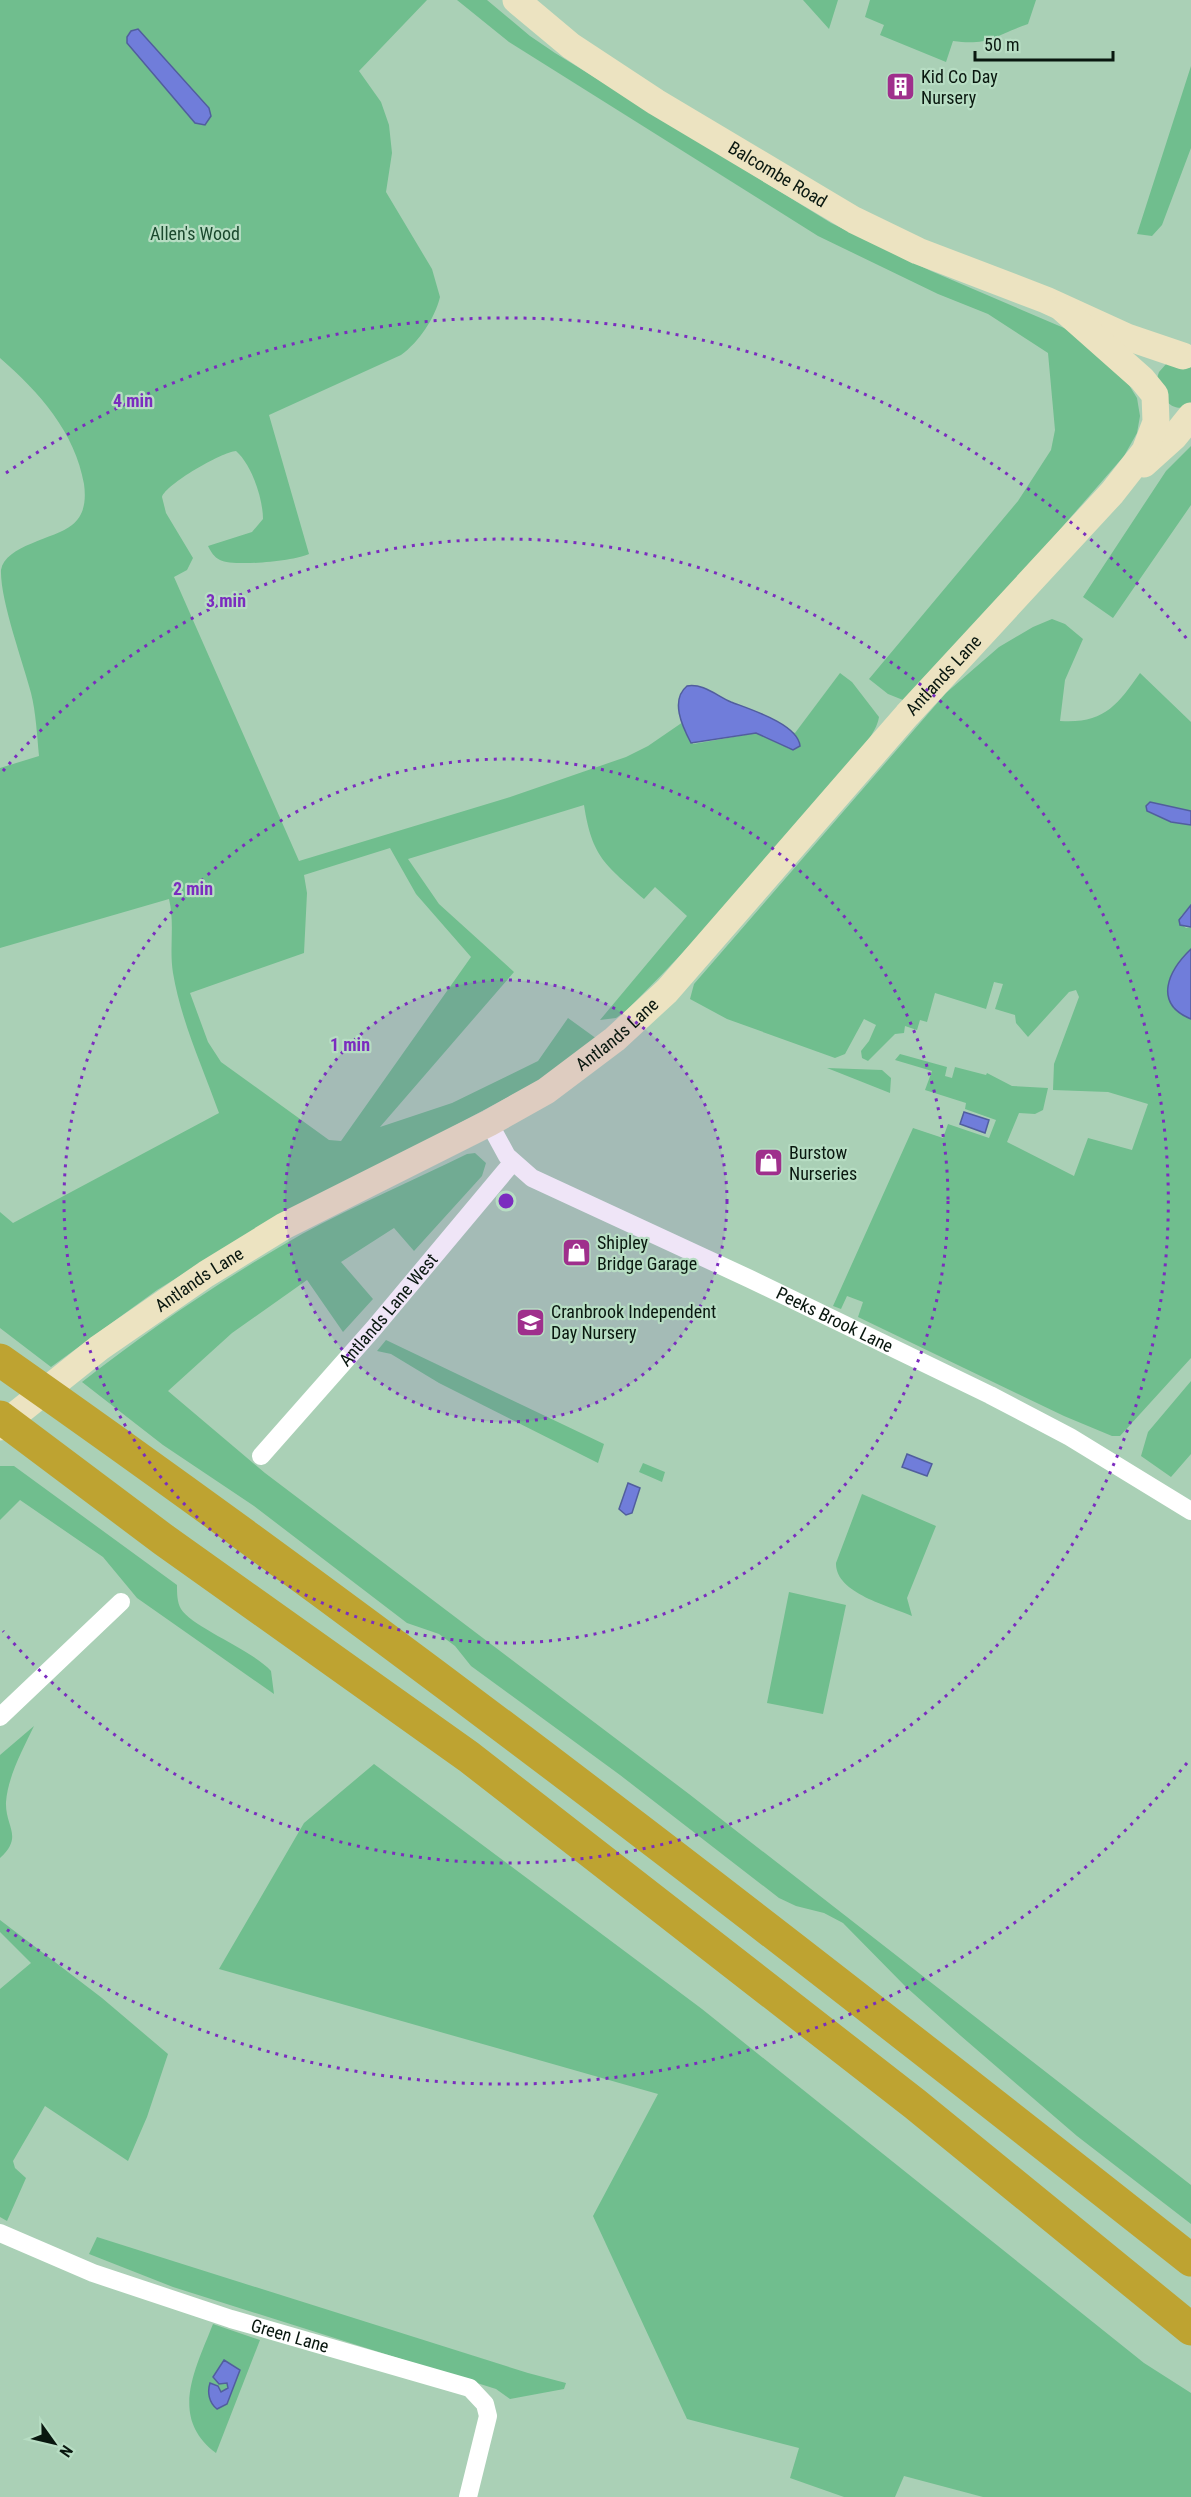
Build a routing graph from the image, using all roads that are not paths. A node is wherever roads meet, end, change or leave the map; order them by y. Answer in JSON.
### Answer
{"nodes":[{"id":1,"x":516,"y":0,"type":"edge"},
{"id":2,"x":1063,"y":309,"type":"junction"},
{"id":3,"x":1187,"y":357,"type":"edge"},
{"id":4,"x":1155,"y":395,"type":"junction"},
{"id":5,"x":1191,"y":411,"type":"edge"},
{"id":6,"x":1191,"y":416,"type":"edge"},
{"id":7,"x":1112,"y":493,"type":"junction"},
{"id":8,"x":489,"y":1123,"type":"junction"},
{"id":9,"x":512,"y":1163,"type":"junction"},
{"id":10,"x":0,"y":1360,"type":"edge"},
{"id":11,"x":0,"y":1417,"type":"edge"},
{"id":12,"x":0,"y":1427,"type":"edge"},
{"id":13,"x":261,"y":1456,"type":"dead end"},
{"id":14,"x":1191,"y":1511,"type":"edge"},
{"id":15,"x":121,"y":1602,"type":"dead end"},
{"id":16,"x":0,"y":1717,"type":"edge"},
{"id":17,"x":0,"y":2233,"type":"edge"},
{"id":18,"x":1191,"y":2260,"type":"edge"},
{"id":19,"x":1191,"y":2329,"type":"edge"},
{"id":20,"x":468,"y":2497,"type":"edge"}],
"edges":[{"from":1,"to":2,"type":"main road","name":"Balcombe Road"},
{"from":2,"to":3,"type":"main road","name":"Balcombe Road"},
{"from":2,"to":4,"type":"main road","name":"Balcombe Road"},
{"from":3,"to":4,"type":"main road","name":"Antlands Lane"},
{"from":4,"to":5,"type":"main road","name":"Balcombe Road"},
{"from":4,"to":7,"type":"main road","name":"Antlands Lane"},
{"from":6,"to":7,"type":"main road","name":"Antlands Lane"},
{"from":7,"to":8,"type":"main road","name":"Antlands Lane"},
{"from":8,"to":9,"type":"street","name":"Peeks Brook Lane"},
{"from":8,"to":12,"type":"main road","name":"Antlands Lane"},
{"from":9,"to":13,"type":"street","name":"Antlands Lane West"},
{"from":9,"to":14,"type":"street","name":"Peeks Brook Lane"},
{"from":10,"to":18,"type":"highway"},
{"from":11,"to":19,"type":"highway"},
{"from":15,"to":16,"type":"street"},
{"from":17,"to":20,"type":"street","name":"Green Lane"}]}
